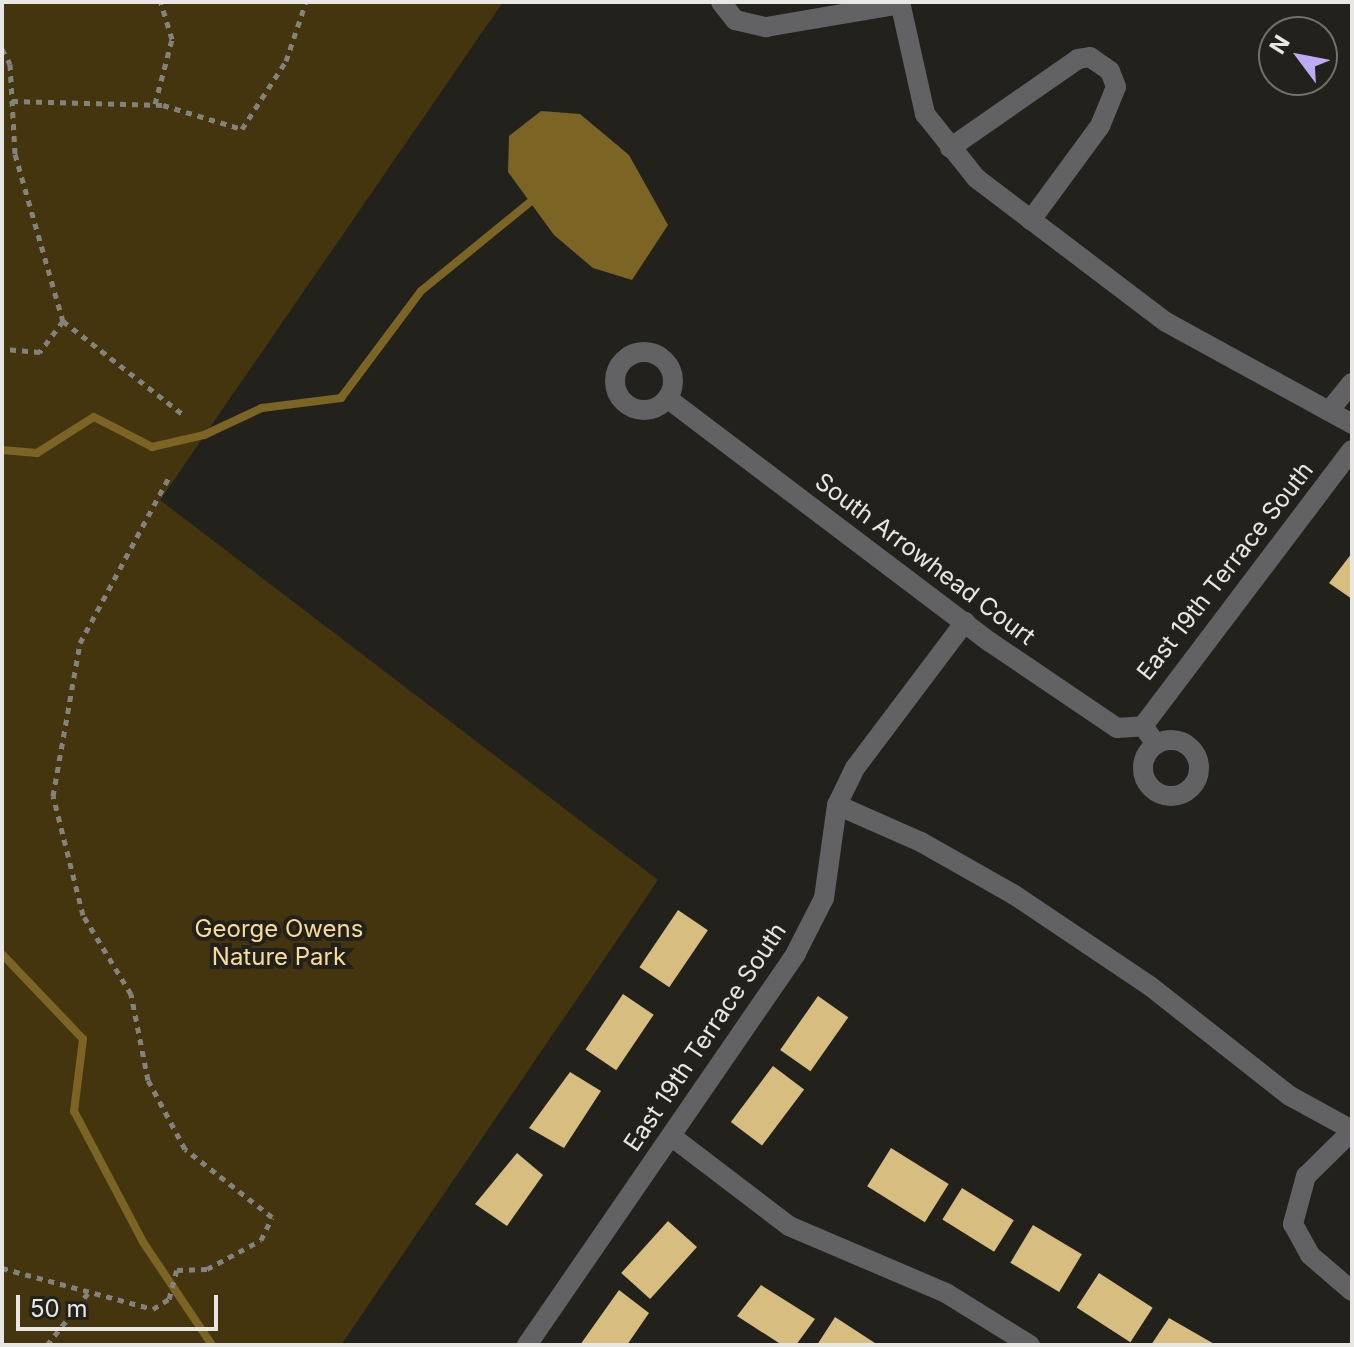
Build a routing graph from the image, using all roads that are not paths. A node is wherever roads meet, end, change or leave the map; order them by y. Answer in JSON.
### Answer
{"nodes":[{"id":1,"x":721,"y":2,"type":"edge"},
{"id":2,"x":900,"y":3,"type":"edge"},
{"id":3,"x":950,"y":148,"type":"junction"},
{"id":4,"x":1031,"y":220,"type":"junction"},
{"id":5,"x":1352,"y":383,"type":"edge"},
{"id":6,"x":667,"y":398,"type":"dead end"},
{"id":7,"x":1329,"y":411,"type":"junction"},
{"id":8,"x":1352,"y":424,"type":"edge"},
{"id":9,"x":1352,"y":450,"type":"edge"},
{"id":10,"x":965,"y":622,"type":"junction"},
{"id":11,"x":1143,"y":726,"type":"junction"},
{"id":12,"x":1156,"y":744,"type":"dead end"},
{"id":13,"x":837,"y":805,"type":"junction"},
{"id":14,"x":1352,"y":1130,"type":"edge"},
{"id":15,"x":671,"y":1136,"type":"junction"},
{"id":16,"x":1352,"y":1291,"type":"edge"},
{"id":17,"x":527,"y":1345,"type":"edge"},
{"id":18,"x":1030,"y":1345,"type":"edge"}],
"edges":[{"from":1,"to":2,"type":"street"},
{"from":2,"to":3,"type":"street"},
{"from":3,"to":4,"type":"street"},
{"from":3,"to":4,"type":"street"},
{"from":4,"to":7,"type":"street"},
{"from":5,"to":7,"type":"street"},
{"from":6,"to":10,"type":"street","name":"South Arrowhead Court"},
{"from":7,"to":8,"type":"street"},
{"from":9,"to":11,"type":"street","name":"East 19th Terrace South"},
{"from":10,"to":11,"type":"street","name":"South Arrowhead Court"},
{"from":10,"to":13,"type":"street","name":"East 19th Terrace South"},
{"from":11,"to":12,"type":"street"},
{"from":13,"to":14,"type":"street"},
{"from":13,"to":15,"type":"street","name":"East 19th Terrace South"},
{"from":14,"to":16,"type":"street"},
{"from":15,"to":17,"type":"street","name":"East 19th Terrace South"},
{"from":15,"to":18,"type":"street"}]}
